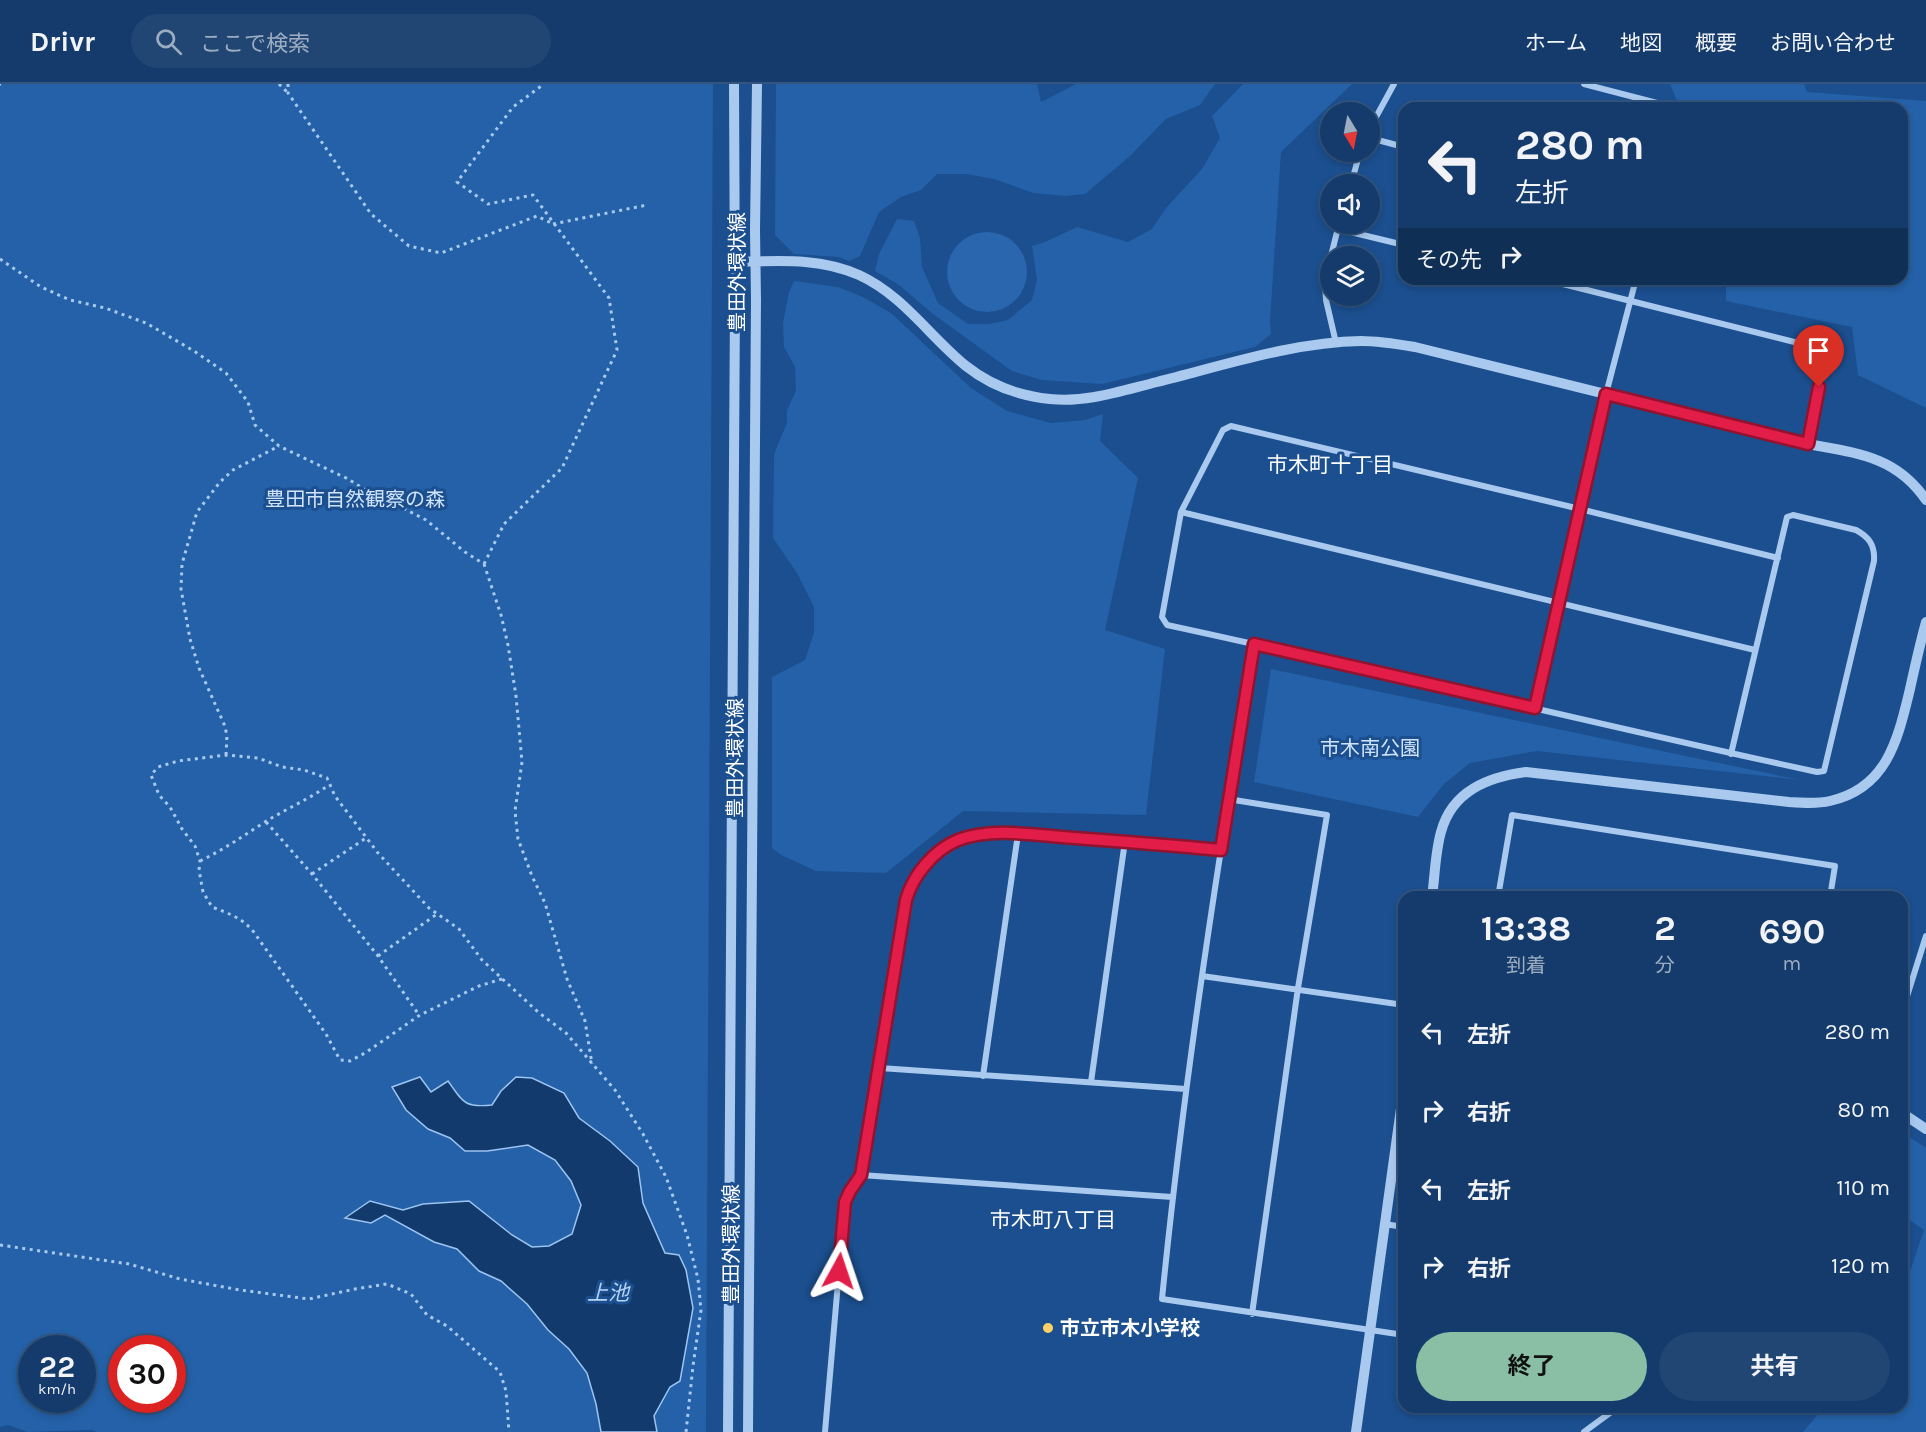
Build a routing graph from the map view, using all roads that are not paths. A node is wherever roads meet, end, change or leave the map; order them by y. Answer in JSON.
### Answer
{"nodes":[{"id":1,"x":734,"y":84,"type":"edge"},
{"id":2,"x":757,"y":84,"type":"edge"},
{"id":3,"x":1394,"y":84,"type":"edge"},
{"id":4,"x":1584,"y":84,"type":"edge"},
{"id":5,"x":1650,"y":102,"type":"edge"},
{"id":6,"x":1380,"y":110,"type":"edge"},
{"id":7,"x":1380,"y":141,"type":"edge"},
{"id":8,"x":1398,"y":145,"type":"edge"},
{"id":9,"x":1366,"y":234,"type":"edge"},
{"id":10,"x":1398,"y":243,"type":"edge"},
{"id":11,"x":756,"y":261,"type":"junction"},
{"id":12,"x":734,"y":262,"type":"junction"},
{"id":13,"x":1568,"y":285,"type":"edge"},
{"id":14,"x":1634,"y":285,"type":"edge"},
{"id":15,"x":1630,"y":300,"type":"junction"},
{"id":16,"x":1327,"y":306,"type":"edge"},
{"id":17,"x":1336,"y":343,"type":"junction"},
{"id":18,"x":1606,"y":394,"type":"junction"},
{"id":19,"x":1808,"y":444,"type":"junction"},
{"id":20,"x":1926,"y":500,"type":"edge"},
{"id":21,"x":1580,"y":509,"type":"junction"},
{"id":22,"x":1181,"y":512,"type":"junction"},
{"id":23,"x":1778,"y":558,"type":"junction"},
{"id":24,"x":1559,"y":603,"type":"junction"},
{"id":25,"x":1926,"y":622,"type":"edge"},
{"id":26,"x":1254,"y":644,"type":"junction"},
{"id":27,"x":1755,"y":650,"type":"junction"},
{"id":28,"x":1535,"y":708,"type":"junction"},
{"id":29,"x":1731,"y":754,"type":"junction"},
{"id":30,"x":1228,"y":799,"type":"junction"},
{"id":31,"x":1018,"y":834,"type":"junction"},
{"id":32,"x":1125,"y":841,"type":"junction"},
{"id":33,"x":1221,"y":850,"type":"junction"},
{"id":34,"x":1433,"y":891,"type":"edge"},
{"id":35,"x":1499,"y":891,"type":"edge"},
{"id":36,"x":1831,"y":891,"type":"edge"},
{"id":37,"x":1926,"y":936,"type":"edge"},
{"id":38,"x":1202,"y":976,"type":"junction"},
{"id":39,"x":1908,"y":987,"type":"edge"},
{"id":40,"x":1298,"y":988,"type":"junction"},
{"id":41,"x":1398,"y":1004,"type":"edge"},
{"id":42,"x":880,"y":1068,"type":"junction"},
{"id":43,"x":983,"y":1076,"type":"junction"},
{"id":44,"x":1091,"y":1082,"type":"junction"},
{"id":45,"x":1186,"y":1089,"type":"junction"},
{"id":46,"x":1908,"y":1117,"type":"edge"},
{"id":47,"x":1926,"y":1129,"type":"edge"},
{"id":48,"x":1398,"y":1136,"type":"edge"},
{"id":49,"x":861,"y":1175,"type":"junction"},
{"id":50,"x":1172,"y":1197,"type":"junction"},
{"id":51,"x":1384,"y":1224,"type":"junction"},
{"id":52,"x":1398,"y":1226,"type":"edge"},
{"id":53,"x":1252,"y":1314,"type":"junction"},
{"id":54,"x":1370,"y":1329,"type":"junction"},
{"id":55,"x":1398,"y":1334,"type":"edge"},
{"id":56,"x":1610,"y":1413,"type":"edge"},
{"id":57,"x":728,"y":1432,"type":"edge"},
{"id":58,"x":748,"y":1432,"type":"edge"},
{"id":59,"x":825,"y":1432,"type":"edge"},
{"id":60,"x":1356,"y":1432,"type":"edge"},
{"id":61,"x":1584,"y":1432,"type":"edge"}],
"edges":[{"from":1,"to":12,"type":"street","name":"豊田外環状線"},
{"from":2,"to":11,"type":"street","name":"豊田外環状線"},
{"from":3,"to":6,"type":"street"},
{"from":4,"to":5,"type":"street"},
{"from":7,"to":8,"type":"street"},
{"from":9,"to":10,"type":"street"},
{"from":11,"to":12,"type":"street"},
{"from":11,"to":17,"type":"street"},
{"from":11,"to":58,"type":"street","name":"豊田外環状線"},
{"from":12,"to":57,"type":"street","name":"豊田外環状線"},
{"from":13,"to":15,"type":"street"},
{"from":14,"to":15,"type":"street"},
{"from":15,"to":18,"type":"street"},
{"from":15,"to":19,"type":"street"},
{"from":16,"to":17,"type":"street"},
{"from":17,"to":18,"type":"street"},
{"from":18,"to":19,"type":"street"},
{"from":18,"to":21,"type":"street"},
{"from":19,"to":20,"type":"street"},
{"from":21,"to":22,"type":"street"},
{"from":21,"to":23,"type":"street"},
{"from":21,"to":24,"type":"street"},
{"from":22,"to":24,"type":"street"},
{"from":22,"to":26,"type":"street"},
{"from":23,"to":27,"type":"street"},
{"from":23,"to":29,"type":"street"},
{"from":24,"to":27,"type":"street"},
{"from":24,"to":28,"type":"street"},
{"from":25,"to":34,"type":"street"},
{"from":26,"to":28,"type":"street"},
{"from":26,"to":30,"type":"street"},
{"from":27,"to":29,"type":"street"},
{"from":28,"to":29,"type":"street"},
{"from":30,"to":33,"type":"street"},
{"from":30,"to":40,"type":"street"},
{"from":31,"to":32,"type":"street"},
{"from":31,"to":42,"type":"street"},
{"from":31,"to":43,"type":"street"},
{"from":32,"to":33,"type":"street"},
{"from":32,"to":44,"type":"street"},
{"from":33,"to":38,"type":"street"},
{"from":35,"to":36,"type":"street"},
{"from":37,"to":39,"type":"street"},
{"from":38,"to":40,"type":"street"},
{"from":38,"to":45,"type":"street"},
{"from":40,"to":41,"type":"street"},
{"from":40,"to":53,"type":"street"},
{"from":42,"to":43,"type":"street"},
{"from":42,"to":49,"type":"street"},
{"from":43,"to":44,"type":"street"},
{"from":44,"to":45,"type":"street"},
{"from":45,"to":50,"type":"street"},
{"from":46,"to":47,"type":"street"},
{"from":48,"to":51,"type":"street"},
{"from":49,"to":50,"type":"street"},
{"from":49,"to":59,"type":"street"},
{"from":50,"to":53,"type":"street"},
{"from":51,"to":52,"type":"street"},
{"from":51,"to":54,"type":"street"},
{"from":53,"to":54,"type":"street"},
{"from":54,"to":55,"type":"street"},
{"from":54,"to":60,"type":"street"},
{"from":56,"to":61,"type":"street"}]}
